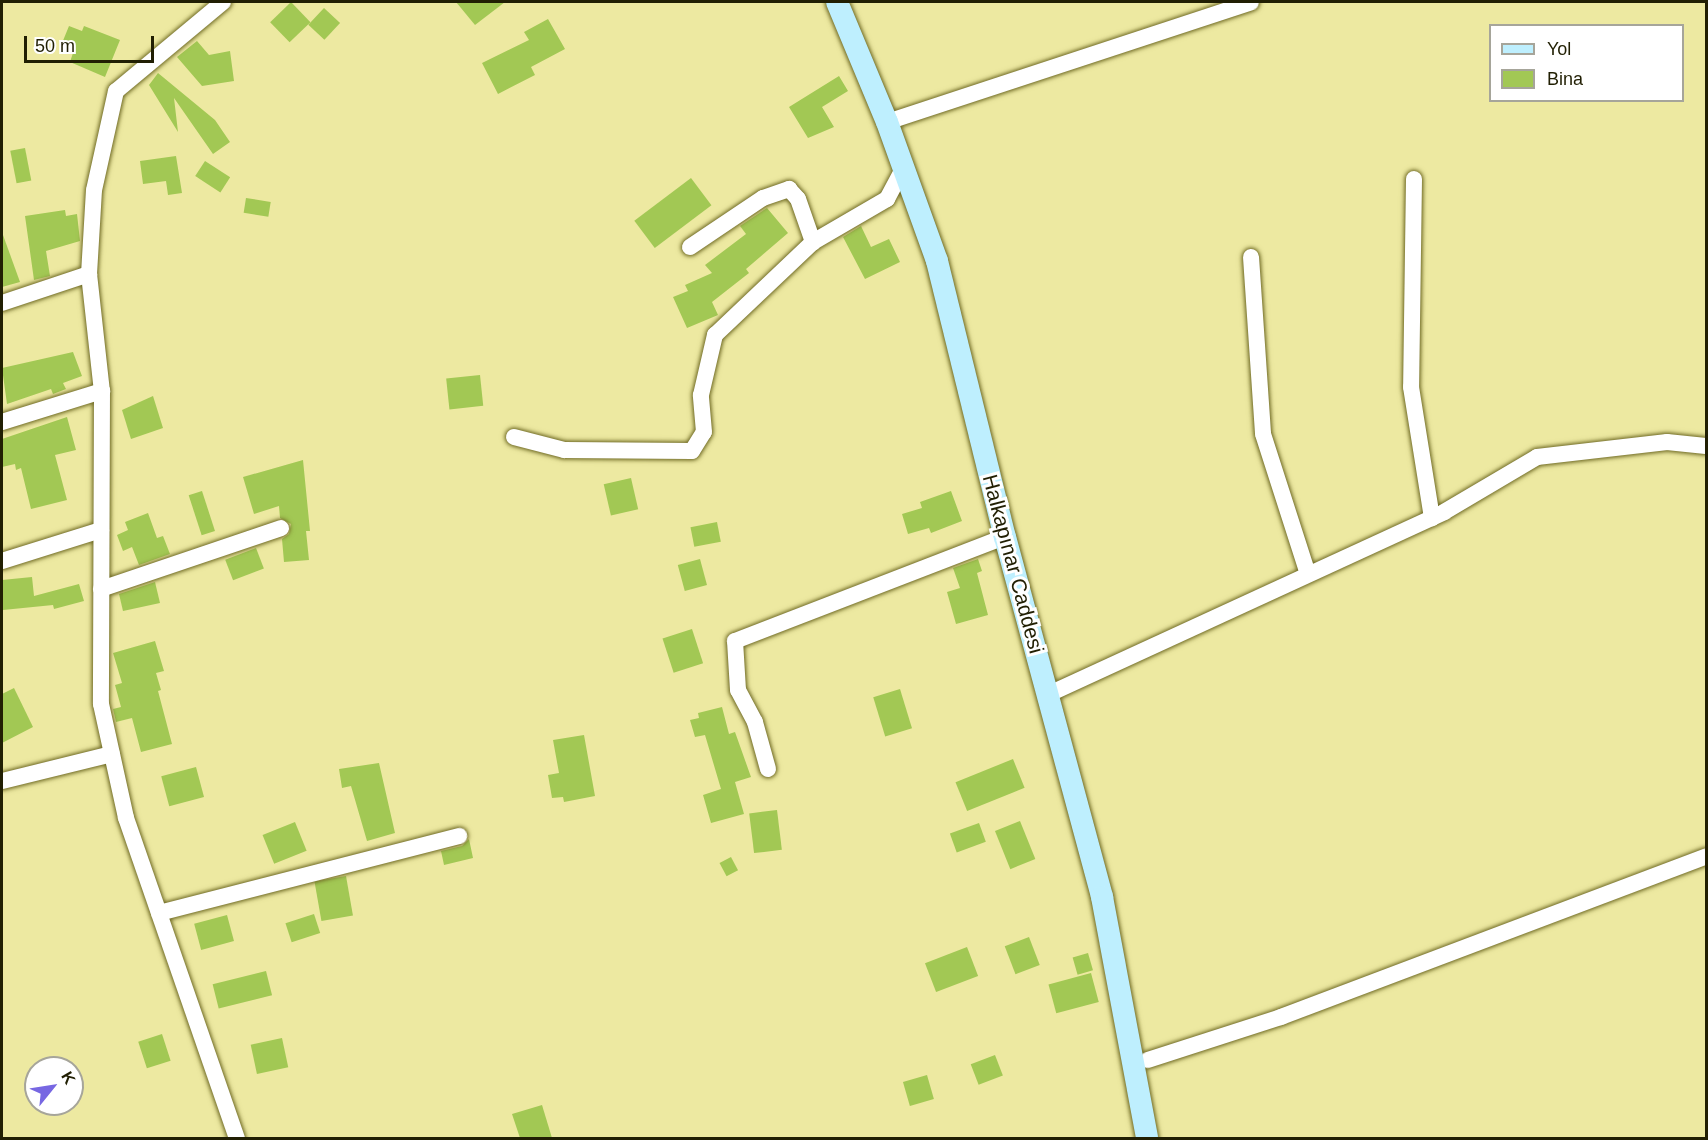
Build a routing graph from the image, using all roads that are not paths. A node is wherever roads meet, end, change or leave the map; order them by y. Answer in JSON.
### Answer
{"nodes":[{"id":1,"x":223,"y":2,"type":"edge"},
{"id":2,"x":837,"y":2,"type":"edge"},
{"id":3,"x":1251,"y":2,"type":"edge"},
{"id":4,"x":887,"y":122,"type":"junction"},
{"id":5,"x":903,"y":167,"type":"junction"},
{"id":6,"x":1414,"y":179,"type":"dead end"},
{"id":7,"x":813,"y":242,"type":"junction"},
{"id":8,"x":690,"y":247,"type":"dead end"},
{"id":9,"x":1251,"y":257,"type":"dead end"},
{"id":10,"x":89,"y":274,"type":"junction"},
{"id":11,"x":2,"y":303,"type":"edge"},
{"id":12,"x":102,"y":391,"type":"junction"},
{"id":13,"x":2,"y":422,"type":"edge"},
{"id":14,"x":514,"y":437,"type":"dead end"},
{"id":15,"x":1707,"y":446,"type":"edge"},
{"id":16,"x":1432,"y":518,"type":"junction"},
{"id":17,"x":281,"y":528,"type":"dead end"},
{"id":18,"x":101,"y":530,"type":"junction"},
{"id":19,"x":1005,"y":537,"type":"junction"},
{"id":20,"x":2,"y":561,"type":"edge"},
{"id":21,"x":1308,"y":574,"type":"junction"},
{"id":22,"x":101,"y":589,"type":"junction"},
{"id":23,"x":1047,"y":695,"type":"junction"},
{"id":24,"x":112,"y":754,"type":"junction"},
{"id":25,"x":768,"y":769,"type":"dead end"},
{"id":26,"x":2,"y":781,"type":"edge"},
{"id":27,"x":459,"y":836,"type":"dead end"},
{"id":28,"x":1707,"y":856,"type":"edge"},
{"id":29,"x":159,"y":913,"type":"junction"},
{"id":30,"x":1148,"y":1059,"type":"dead end"},
{"id":31,"x":237,"y":1138,"type":"edge"},
{"id":32,"x":1148,"y":1138,"type":"edge"}],
"edges":[{"from":1,"to":10,"type":"street"},
{"from":2,"to":4,"type":"main road","name":"Halkapınar Caddesi"},
{"from":3,"to":4,"type":"street"},
{"from":4,"to":5,"type":"main road","name":"Halkapınar Caddesi"},
{"from":5,"to":7,"type":"street"},
{"from":5,"to":19,"type":"main road","name":"Halkapınar Caddesi"},
{"from":6,"to":16,"type":"street"},
{"from":7,"to":8,"type":"street"},
{"from":7,"to":14,"type":"street"},
{"from":9,"to":21,"type":"street"},
{"from":10,"to":11,"type":"street"},
{"from":10,"to":12,"type":"street"},
{"from":12,"to":13,"type":"street"},
{"from":12,"to":18,"type":"street"},
{"from":15,"to":16,"type":"street"},
{"from":16,"to":21,"type":"street"},
{"from":17,"to":22,"type":"street"},
{"from":18,"to":20,"type":"street"},
{"from":18,"to":22,"type":"street"},
{"from":19,"to":23,"type":"main road","name":"Halkapınar Caddesi"},
{"from":19,"to":25,"type":"street"},
{"from":21,"to":23,"type":"street"},
{"from":22,"to":24,"type":"street"},
{"from":23,"to":32,"type":"main road","name":"Halkapınar Caddesi"},
{"from":24,"to":26,"type":"street"},
{"from":24,"to":29,"type":"street"},
{"from":27,"to":29,"type":"street"},
{"from":28,"to":30,"type":"street"},
{"from":29,"to":31,"type":"street"}]}
